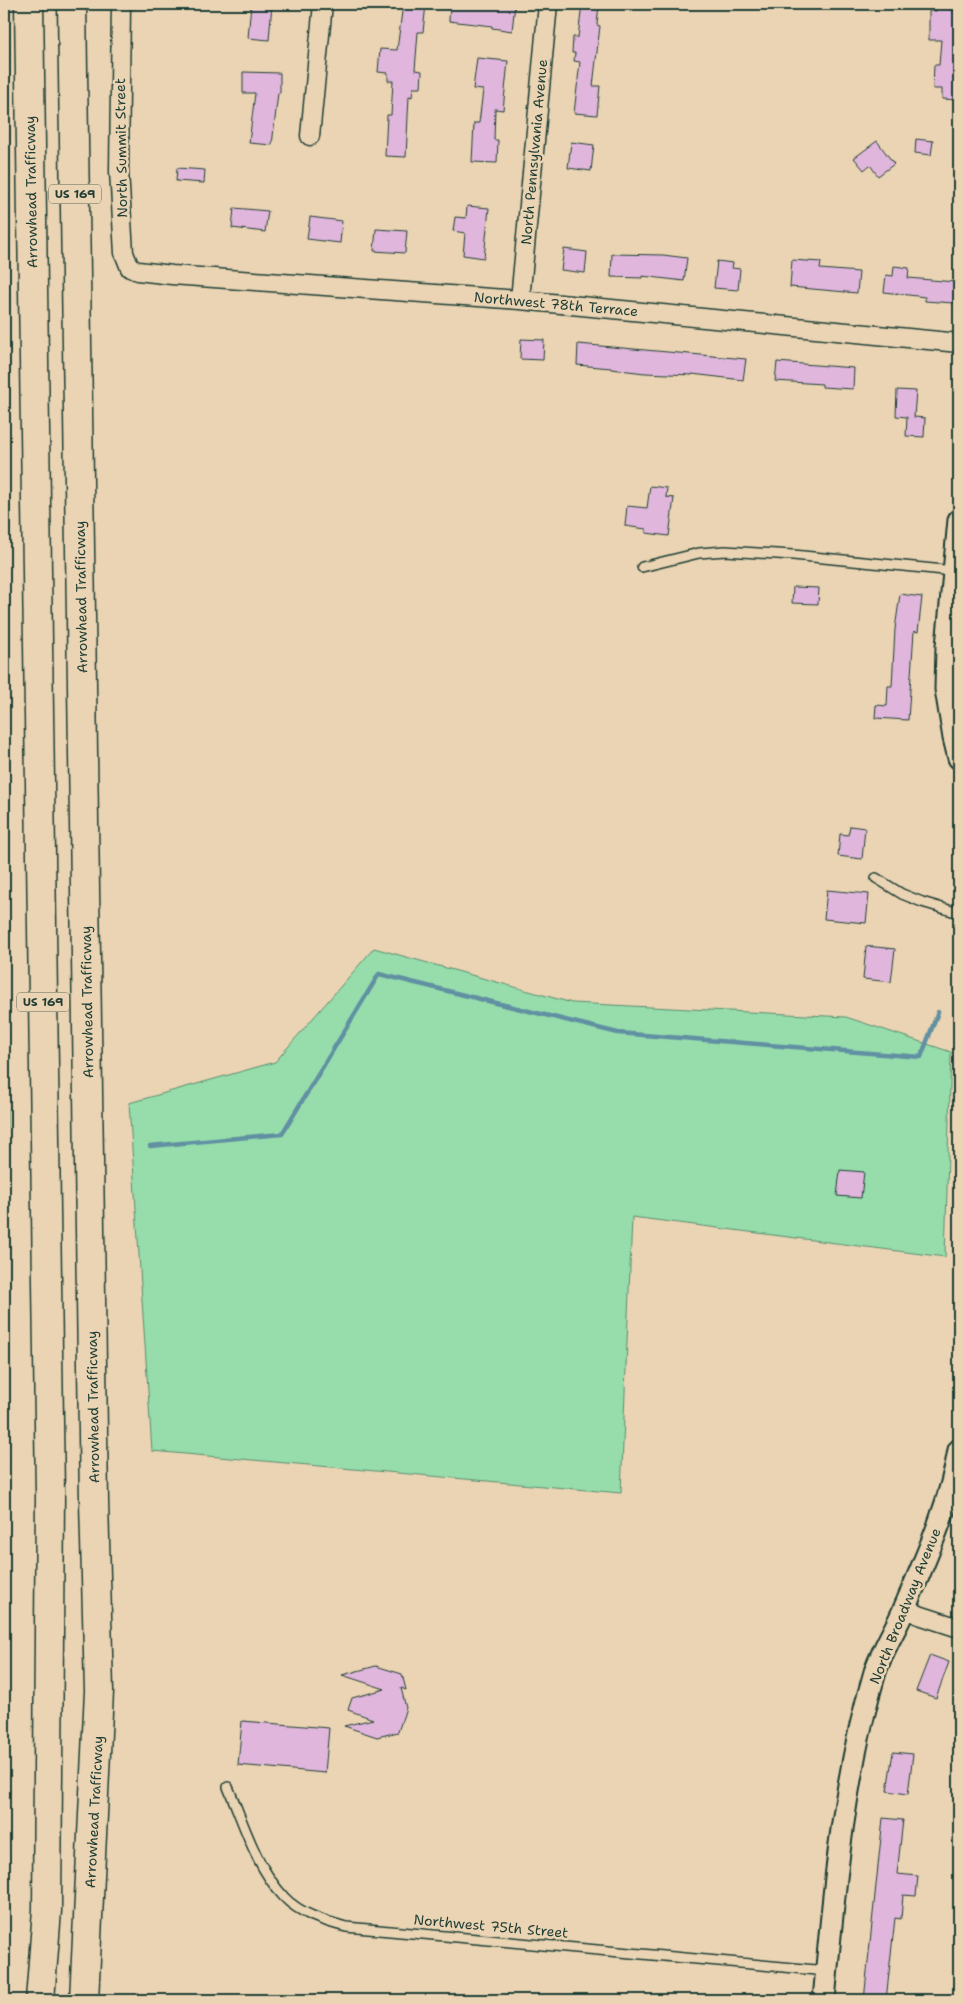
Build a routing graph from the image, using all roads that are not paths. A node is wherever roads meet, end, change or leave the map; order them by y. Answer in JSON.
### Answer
{"nodes":[{"id":1,"x":29,"y":4,"type":"edge"},
{"id":2,"x":72,"y":4,"type":"edge"},
{"id":3,"x":121,"y":4,"type":"edge"},
{"id":4,"x":323,"y":4,"type":"edge"},
{"id":5,"x":548,"y":4,"type":"edge"},
{"id":6,"x":310,"y":136,"type":"dead end"},
{"id":7,"x":152,"y":273,"type":"joint"},
{"id":8,"x":520,"y":300,"type":"junction"},
{"id":9,"x":959,"y":343,"type":"edge"},
{"id":10,"x":959,"y":520,"type":"edge"},
{"id":11,"x":642,"y":567,"type":"dead end"},
{"id":12,"x":956,"y":576,"type":"edge"},
{"id":13,"x":959,"y":758,"type":"edge"},
{"id":14,"x":876,"y":878,"type":"dead end"},
{"id":15,"x":959,"y":912,"type":"edge"},
{"id":16,"x":959,"y":1450,"type":"edge"},
{"id":17,"x":905,"y":1608,"type":"junction"},
{"id":18,"x":959,"y":1628,"type":"edge"},
{"id":19,"x":228,"y":1787,"type":"dead end"},
{"id":20,"x":827,"y":1971,"type":"junction"},
{"id":21,"x":40,"y":2000,"type":"edge"},
{"id":22,"x":84,"y":2000,"type":"edge"},
{"id":23,"x":824,"y":2000,"type":"edge"}],
"edges":[{"from":1,"to":21,"type":"highway","name":"Arrowhead Trafficway","number":"US 169"},
{"from":2,"to":22,"type":"highway","name":"Arrowhead Trafficway","number":"US 169"},
{"from":3,"to":7,"type":"street","name":"North Summit Street"},
{"from":4,"to":6,"type":"street"},
{"from":5,"to":8,"type":"street","name":"North Pennsylvania Avenue"},
{"from":7,"to":8,"type":"street","name":"Northwest 78th Terrace"},
{"from":8,"to":9,"type":"street","name":"Northwest 78th Terrace"},
{"from":10,"to":12,"type":"street"},
{"from":11,"to":12,"type":"lane"},
{"from":12,"to":13,"type":"street"},
{"from":14,"to":15,"type":"lane"},
{"from":16,"to":17,"type":"street","name":"North Broadway Avenue"},
{"from":17,"to":18,"type":"street"},
{"from":17,"to":20,"type":"street","name":"North Broadway Avenue"},
{"from":19,"to":20,"type":"lane","name":"Northwest 75th Street"},
{"from":20,"to":23,"type":"street","name":"North Broadway Avenue"}]}
